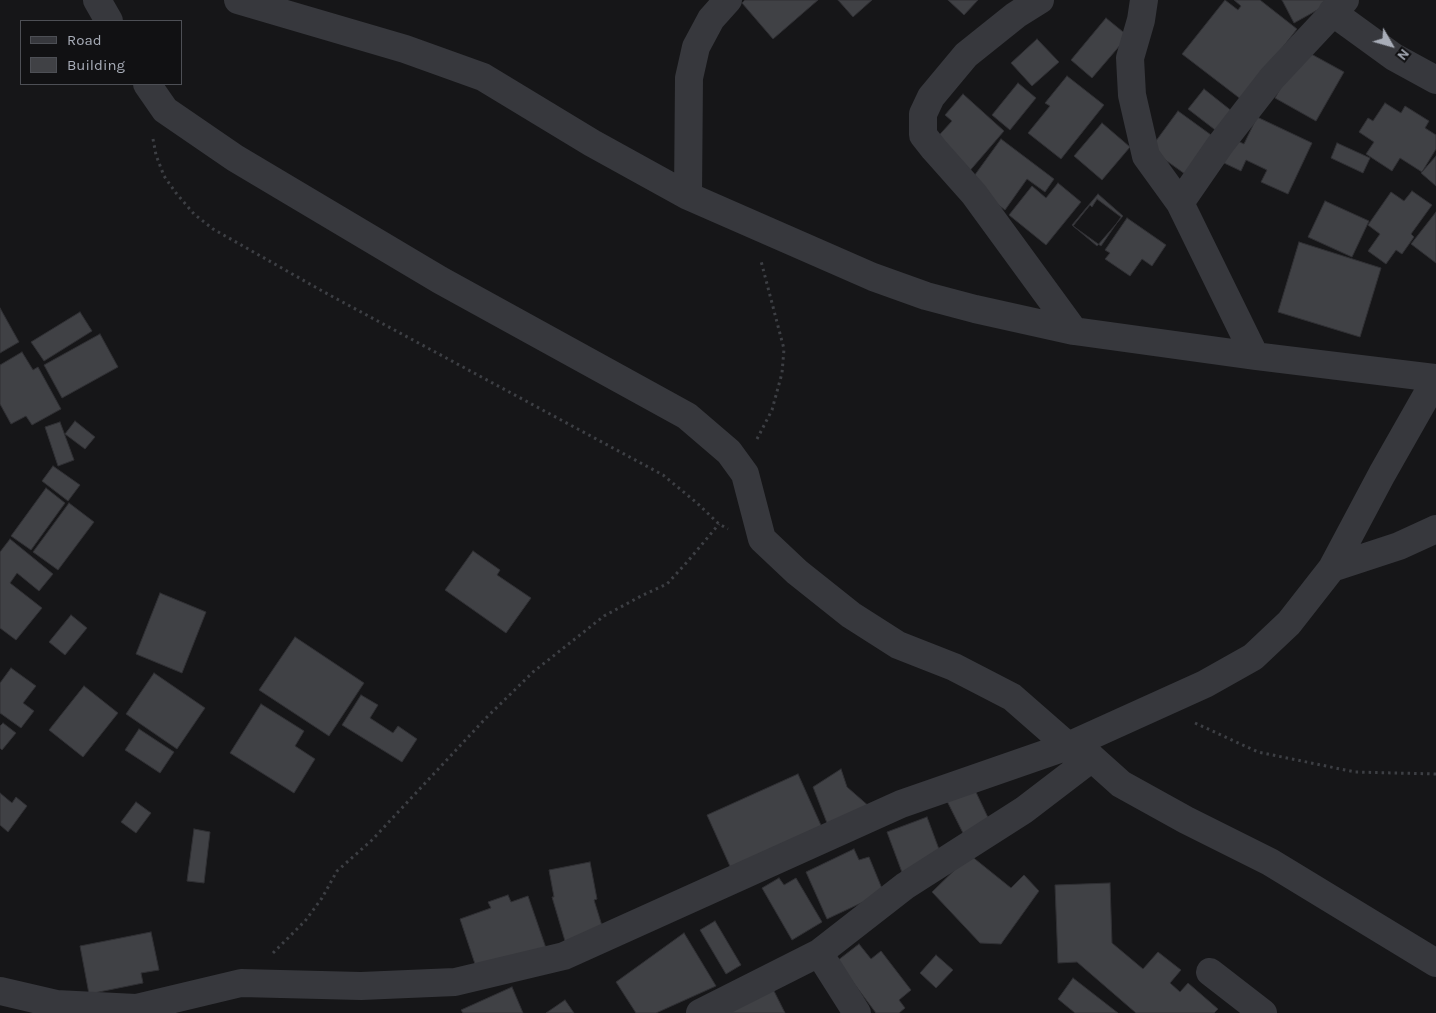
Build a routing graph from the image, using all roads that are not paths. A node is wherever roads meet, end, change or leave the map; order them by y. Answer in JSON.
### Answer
{"nodes":[{"id":1,"x":97,"y":0,"type":"edge"},
{"id":2,"x":238,"y":0,"type":"edge"},
{"id":3,"x":728,"y":0,"type":"edge"},
{"id":4,"x":1040,"y":0,"type":"edge"},
{"id":5,"x":1144,"y":0,"type":"edge"},
{"id":6,"x":1338,"y":6,"type":"edge"},
{"id":7,"x":290,"y":7,"type":"edge"},
{"id":8,"x":108,"y":20,"type":"edge"},
{"id":9,"x":1436,"y":80,"type":"edge"},
{"id":10,"x":149,"y":87,"type":"edge"},
{"id":11,"x":688,"y":196,"type":"junction"},
{"id":12,"x":1180,"y":203,"type":"junction"},
{"id":13,"x":1074,"y":331,"type":"junction"},
{"id":14,"x":1255,"y":356,"type":"junction"},
{"id":15,"x":1436,"y":379,"type":"edge"},
{"id":16,"x":1436,"y":529,"type":"edge"},
{"id":17,"x":1332,"y":568,"type":"junction"},
{"id":18,"x":1068,"y":746,"type":"junction"},
{"id":19,"x":1092,"y":758,"type":"junction"},
{"id":20,"x":819,"y":953,"type":"junction"},
{"id":21,"x":1436,"y":963,"type":"edge"},
{"id":22,"x":1210,"y":972,"type":"dead end"},
{"id":23,"x":0,"y":991,"type":"edge"},
{"id":24,"x":134,"y":1010,"type":"edge"},
{"id":25,"x":700,"y":1013,"type":"edge"},
{"id":26,"x":857,"y":1013,"type":"edge"},
{"id":27,"x":1263,"y":1013,"type":"edge"}],
"edges":[{"from":1,"to":8,"type":"street"},
{"from":2,"to":7,"type":"street"},
{"from":3,"to":11,"type":"street"},
{"from":4,"to":13,"type":"street"},
{"from":5,"to":12,"type":"street"},
{"from":6,"to":9,"type":"street"},
{"from":6,"to":12,"type":"street"},
{"from":7,"to":11,"type":"street"},
{"from":10,"to":18,"type":"street"},
{"from":11,"to":13,"type":"street"},
{"from":12,"to":14,"type":"street"},
{"from":13,"to":14,"type":"street"},
{"from":14,"to":15,"type":"street"},
{"from":15,"to":17,"type":"street"},
{"from":16,"to":17,"type":"street"},
{"from":17,"to":18,"type":"street"},
{"from":18,"to":19,"type":"street"},
{"from":18,"to":24,"type":"street"},
{"from":19,"to":20,"type":"street"},
{"from":19,"to":21,"type":"street"},
{"from":20,"to":25,"type":"street"},
{"from":20,"to":26,"type":"street"},
{"from":22,"to":27,"type":"street"},
{"from":23,"to":24,"type":"street"}]}
